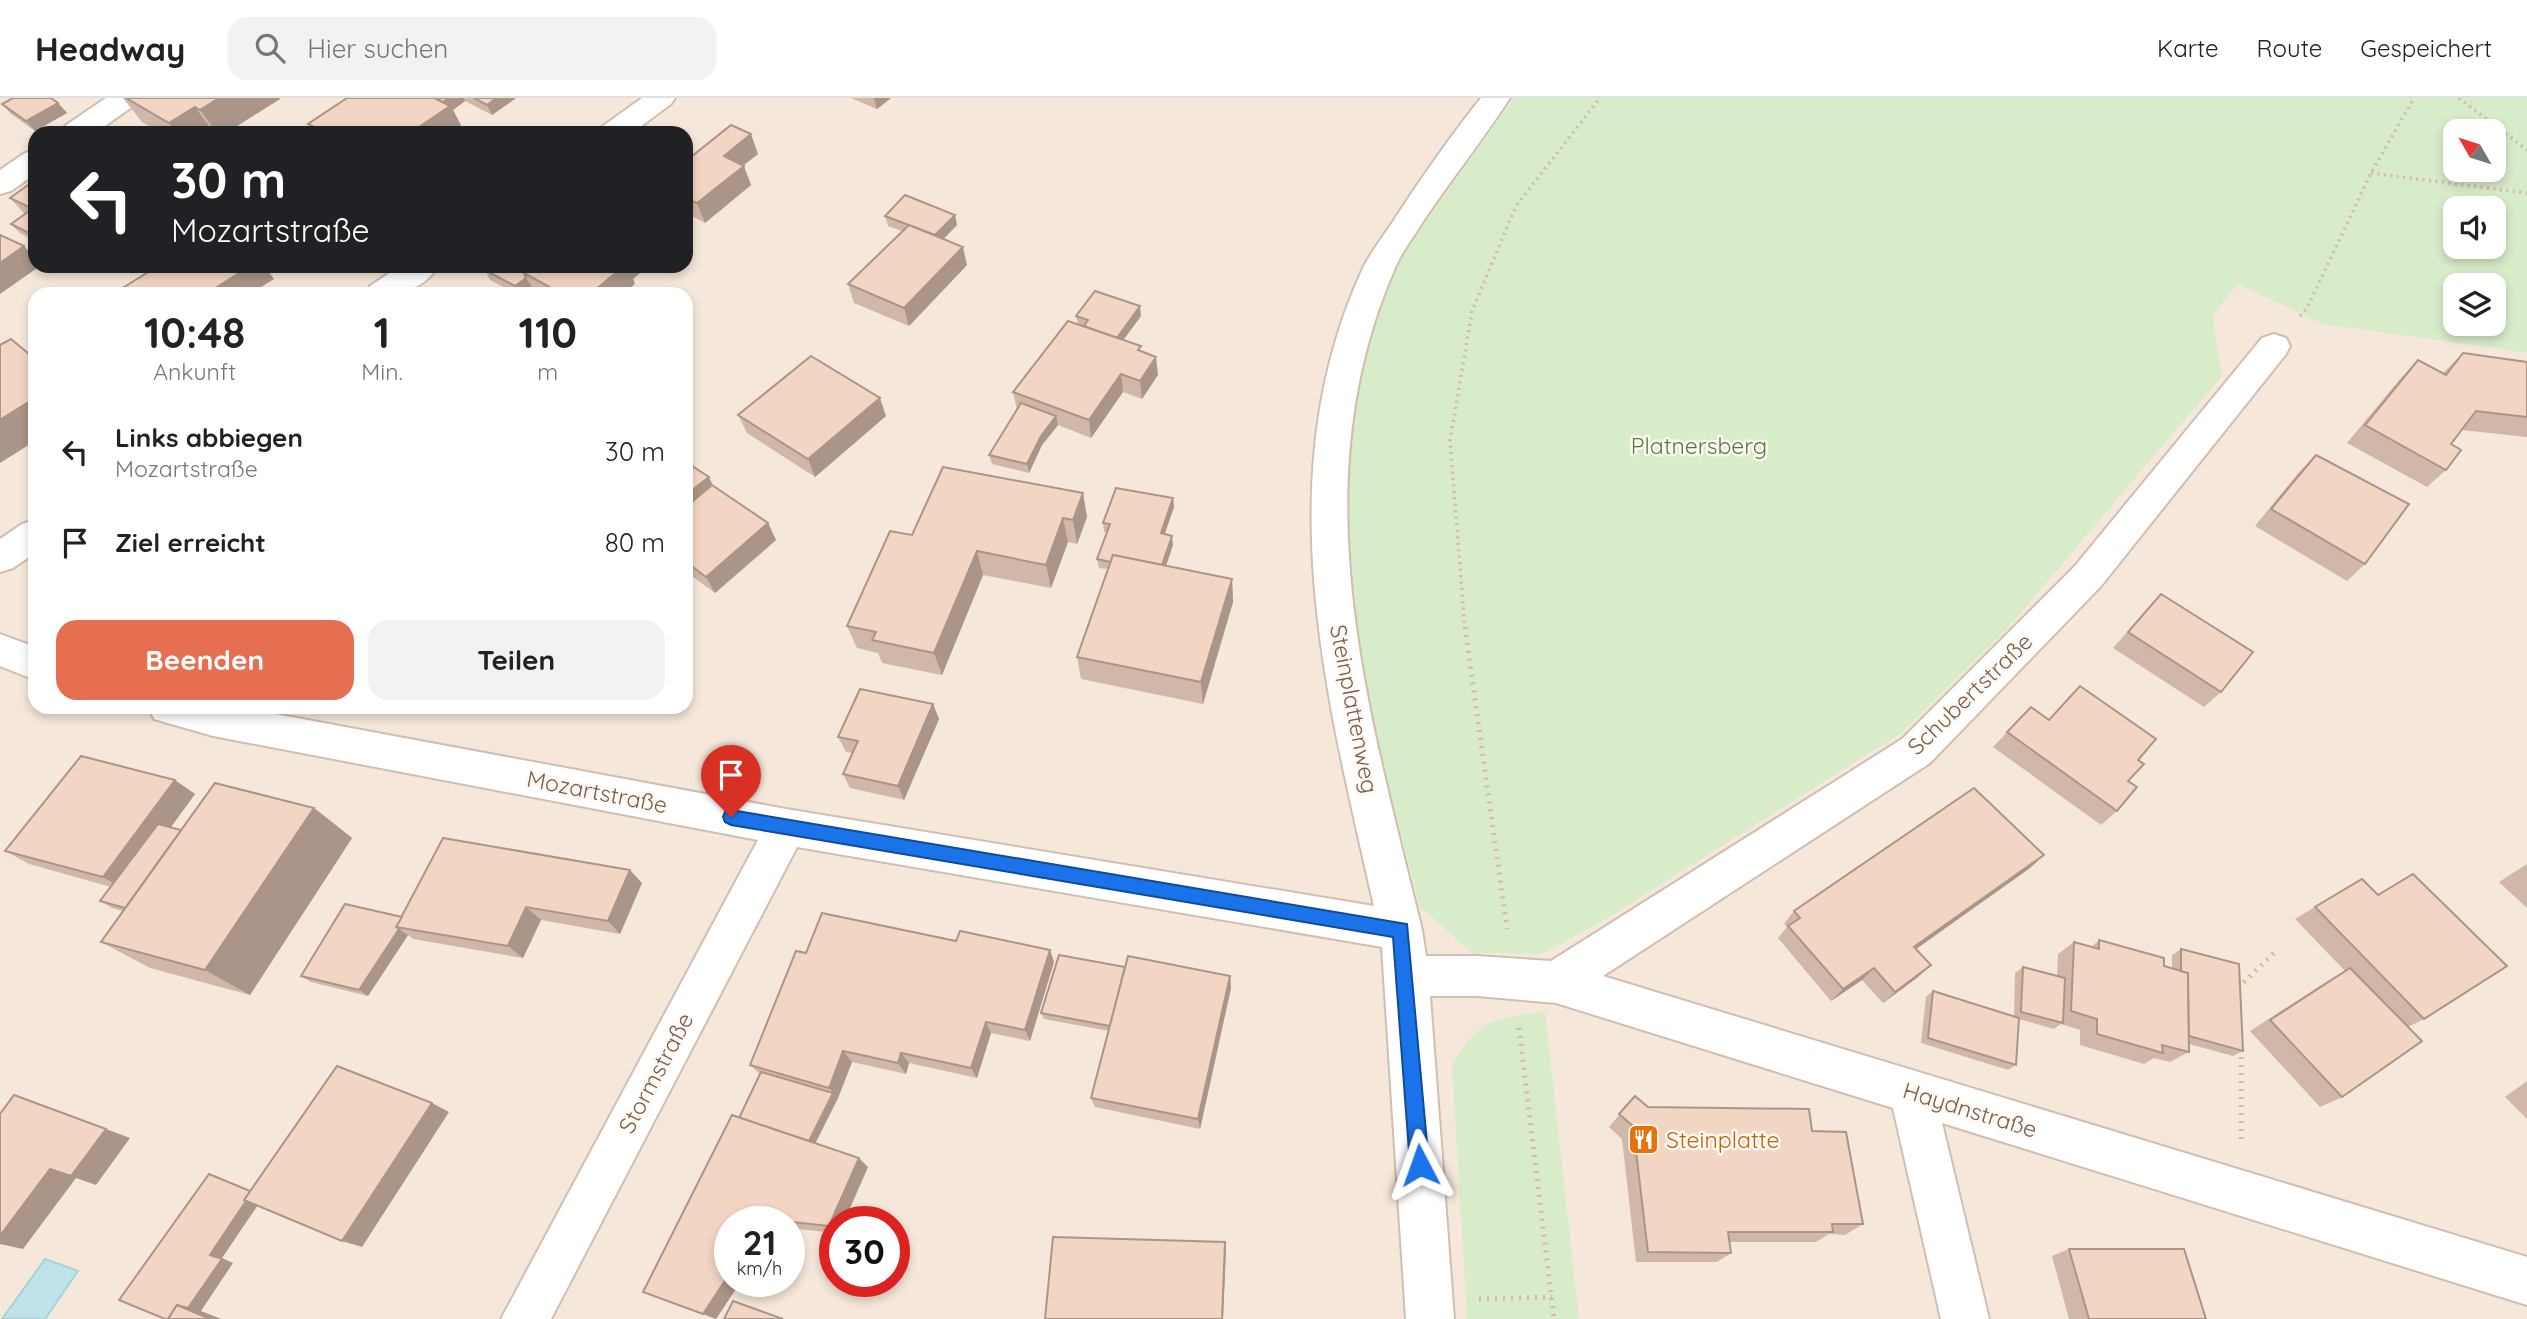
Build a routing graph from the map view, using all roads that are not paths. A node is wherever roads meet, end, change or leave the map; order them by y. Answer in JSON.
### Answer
{"nodes":[{"id":1,"x":126,"y":98,"type":"edge"},
{"id":2,"x":661,"y":98,"type":"edge"},
{"id":3,"x":1496,"y":98,"type":"edge"},
{"id":4,"x":85,"y":126,"type":"edge"},
{"id":5,"x":623,"y":126,"type":"edge"},
{"id":6,"x":28,"y":165,"type":"edge"},
{"id":7,"x":0,"y":184,"type":"edge"},
{"id":8,"x":412,"y":273,"type":"edge"},
{"id":9,"x":391,"y":287,"type":"edge"},
{"id":10,"x":2274,"y":346,"type":"road end"},
{"id":11,"x":28,"y":539,"type":"edge"},
{"id":12,"x":0,"y":558,"type":"edge"},
{"id":13,"x":0,"y":650,"type":"edge"},
{"id":14,"x":28,"y":661,"type":"edge"},
{"id":15,"x":194,"y":714,"type":"edge"},
{"id":16,"x":786,"y":827,"type":"junction"},
{"id":17,"x":1401,"y":930,"type":"junction"},
{"id":18,"x":1406,"y":976,"type":"junction"},
{"id":19,"x":1535,"y":981,"type":"junction"},
{"id":20,"x":1912,"y":1092,"type":"junction"},
{"id":21,"x":2527,"y":1281,"type":"edge"},
{"id":22,"x":1430,"y":1309,"type":"edge"},
{"id":23,"x":525,"y":1319,"type":"edge"},
{"id":24,"x":1965,"y":1319,"type":"edge"}],
"edges":[{"from":1,"to":4,"type":"street"},
{"from":2,"to":5,"type":"street"},
{"from":3,"to":17,"type":"street","name":"Steinplattenweg"},
{"from":6,"to":7,"type":"street"},
{"from":8,"to":9,"type":"street"},
{"from":10,"to":19,"type":"street","name":"Schubertstraße"},
{"from":11,"to":12,"type":"street"},
{"from":13,"to":14,"type":"street"},
{"from":15,"to":16,"type":"street","name":"Mozartstraße"},
{"from":16,"to":17,"type":"street","name":"Mozartstraße"},
{"from":16,"to":23,"type":"street","name":"Stormstraße"},
{"from":17,"to":18,"type":"street","name":"Steinplattenweg"},
{"from":18,"to":19,"type":"street","name":"Haydnstraße"},
{"from":18,"to":22,"type":"street","name":"Steinplattenweg"},
{"from":19,"to":20,"type":"street","name":"Haydnstraße"},
{"from":20,"to":21,"type":"street","name":"Haydnstraße"},
{"from":20,"to":24,"type":"street"}]}
